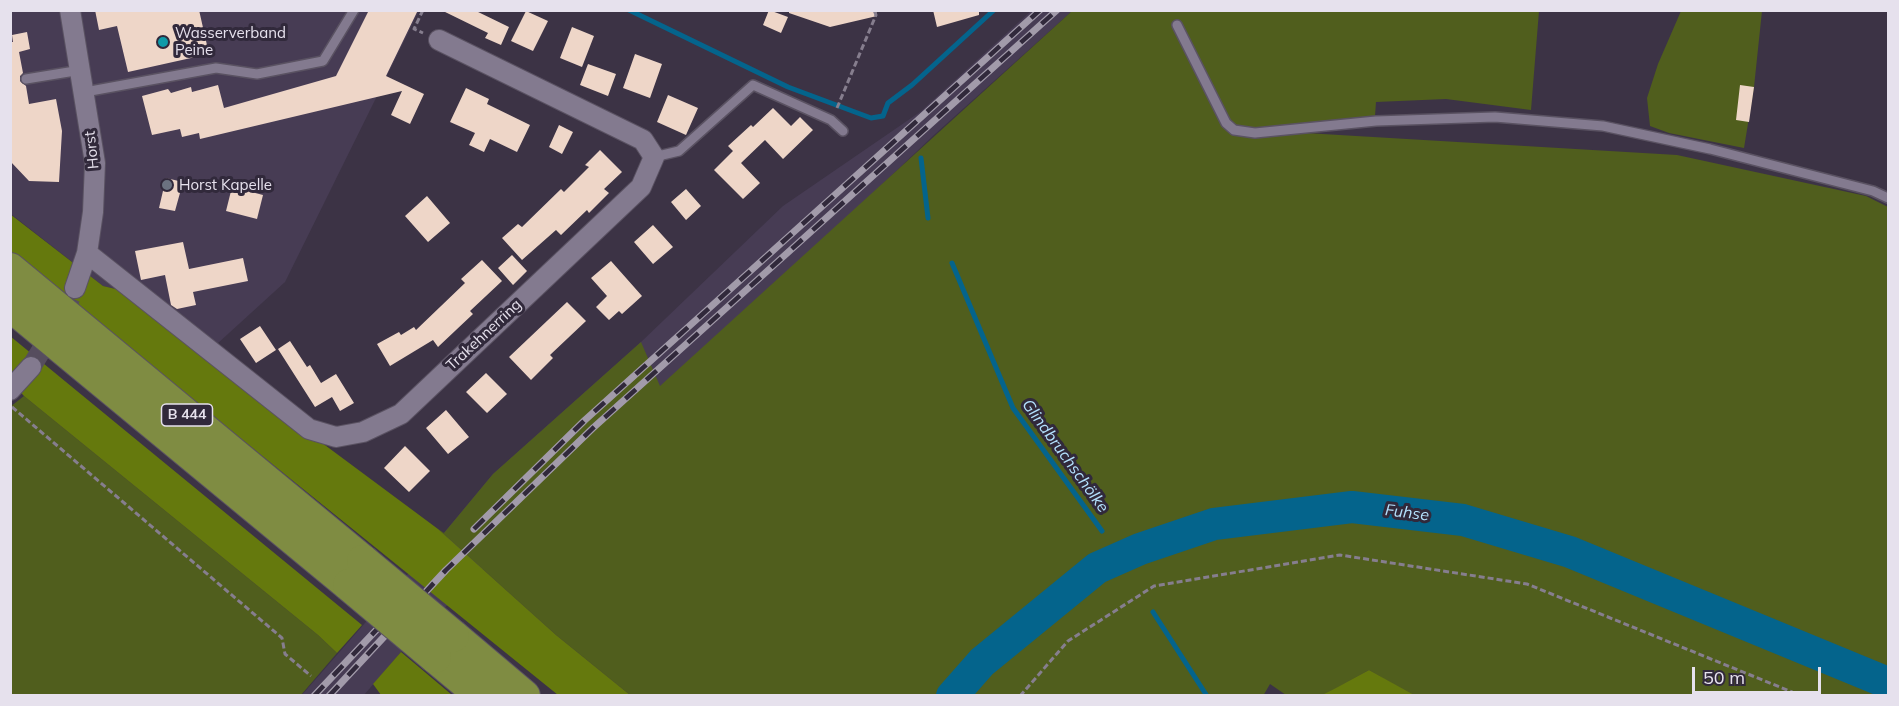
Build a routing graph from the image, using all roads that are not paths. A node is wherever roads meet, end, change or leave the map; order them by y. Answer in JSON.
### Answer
{"nodes":[{"id":1,"x":70,"y":10,"type":"edge"},
{"id":2,"x":354,"y":10,"type":"edge"},
{"id":3,"x":1178,"y":24,"type":"dead end"},
{"id":4,"x":439,"y":40,"type":"dead end"},
{"id":5,"x":81,"y":70,"type":"junction"},
{"id":6,"x":26,"y":79,"type":"dead end"},
{"id":7,"x":85,"y":92,"type":"junction"},
{"id":8,"x":843,"y":131,"type":"dead end"},
{"id":9,"x":654,"y":157,"type":"junction"},
{"id":10,"x":1888,"y":198,"type":"edge"},
{"id":11,"x":87,"y":253,"type":"junction"},
{"id":12,"x":10,"y":269,"type":"edge"},
{"id":13,"x":75,"y":288,"type":"tunnel mouth"},
{"id":14,"x":10,"y":305,"type":"edge"},
{"id":15,"x":31,"y":367,"type":"tunnel mouth"},
{"id":16,"x":10,"y":390,"type":"edge"},
{"id":17,"x":356,"y":573,"type":"junction"},
{"id":18,"x":444,"y":646,"type":"junction"},
{"id":19,"x":482,"y":696,"type":"edge"},
{"id":20,"x":524,"y":696,"type":"edge"}],
"edges":[{"from":1,"to":5,"type":"street","name":"Horst"},
{"from":2,"to":7,"type":"lane"},
{"from":3,"to":10,"type":"lane"},
{"from":4,"to":9,"type":"street"},
{"from":5,"to":6,"type":"lane"},
{"from":5,"to":7,"type":"street","name":"Horst"},
{"from":7,"to":11,"type":"street","name":"Horst"},
{"from":8,"to":9,"type":"lane"},
{"from":9,"to":11,"type":"street","name":"Trakehnerring"},
{"from":11,"to":13,"type":"street","name":"Horst"},
{"from":12,"to":17,"type":"highway","number":"B 444"},
{"from":14,"to":17,"type":"highway","number":"B 444"},
{"from":15,"to":16,"type":"street"},
{"from":17,"to":18,"type":"highway","number":"B 444","bridge":true},
{"from":18,"to":19,"type":"highway","number":"B 444"},
{"from":18,"to":20,"type":"highway","number":"B 444"}]}
